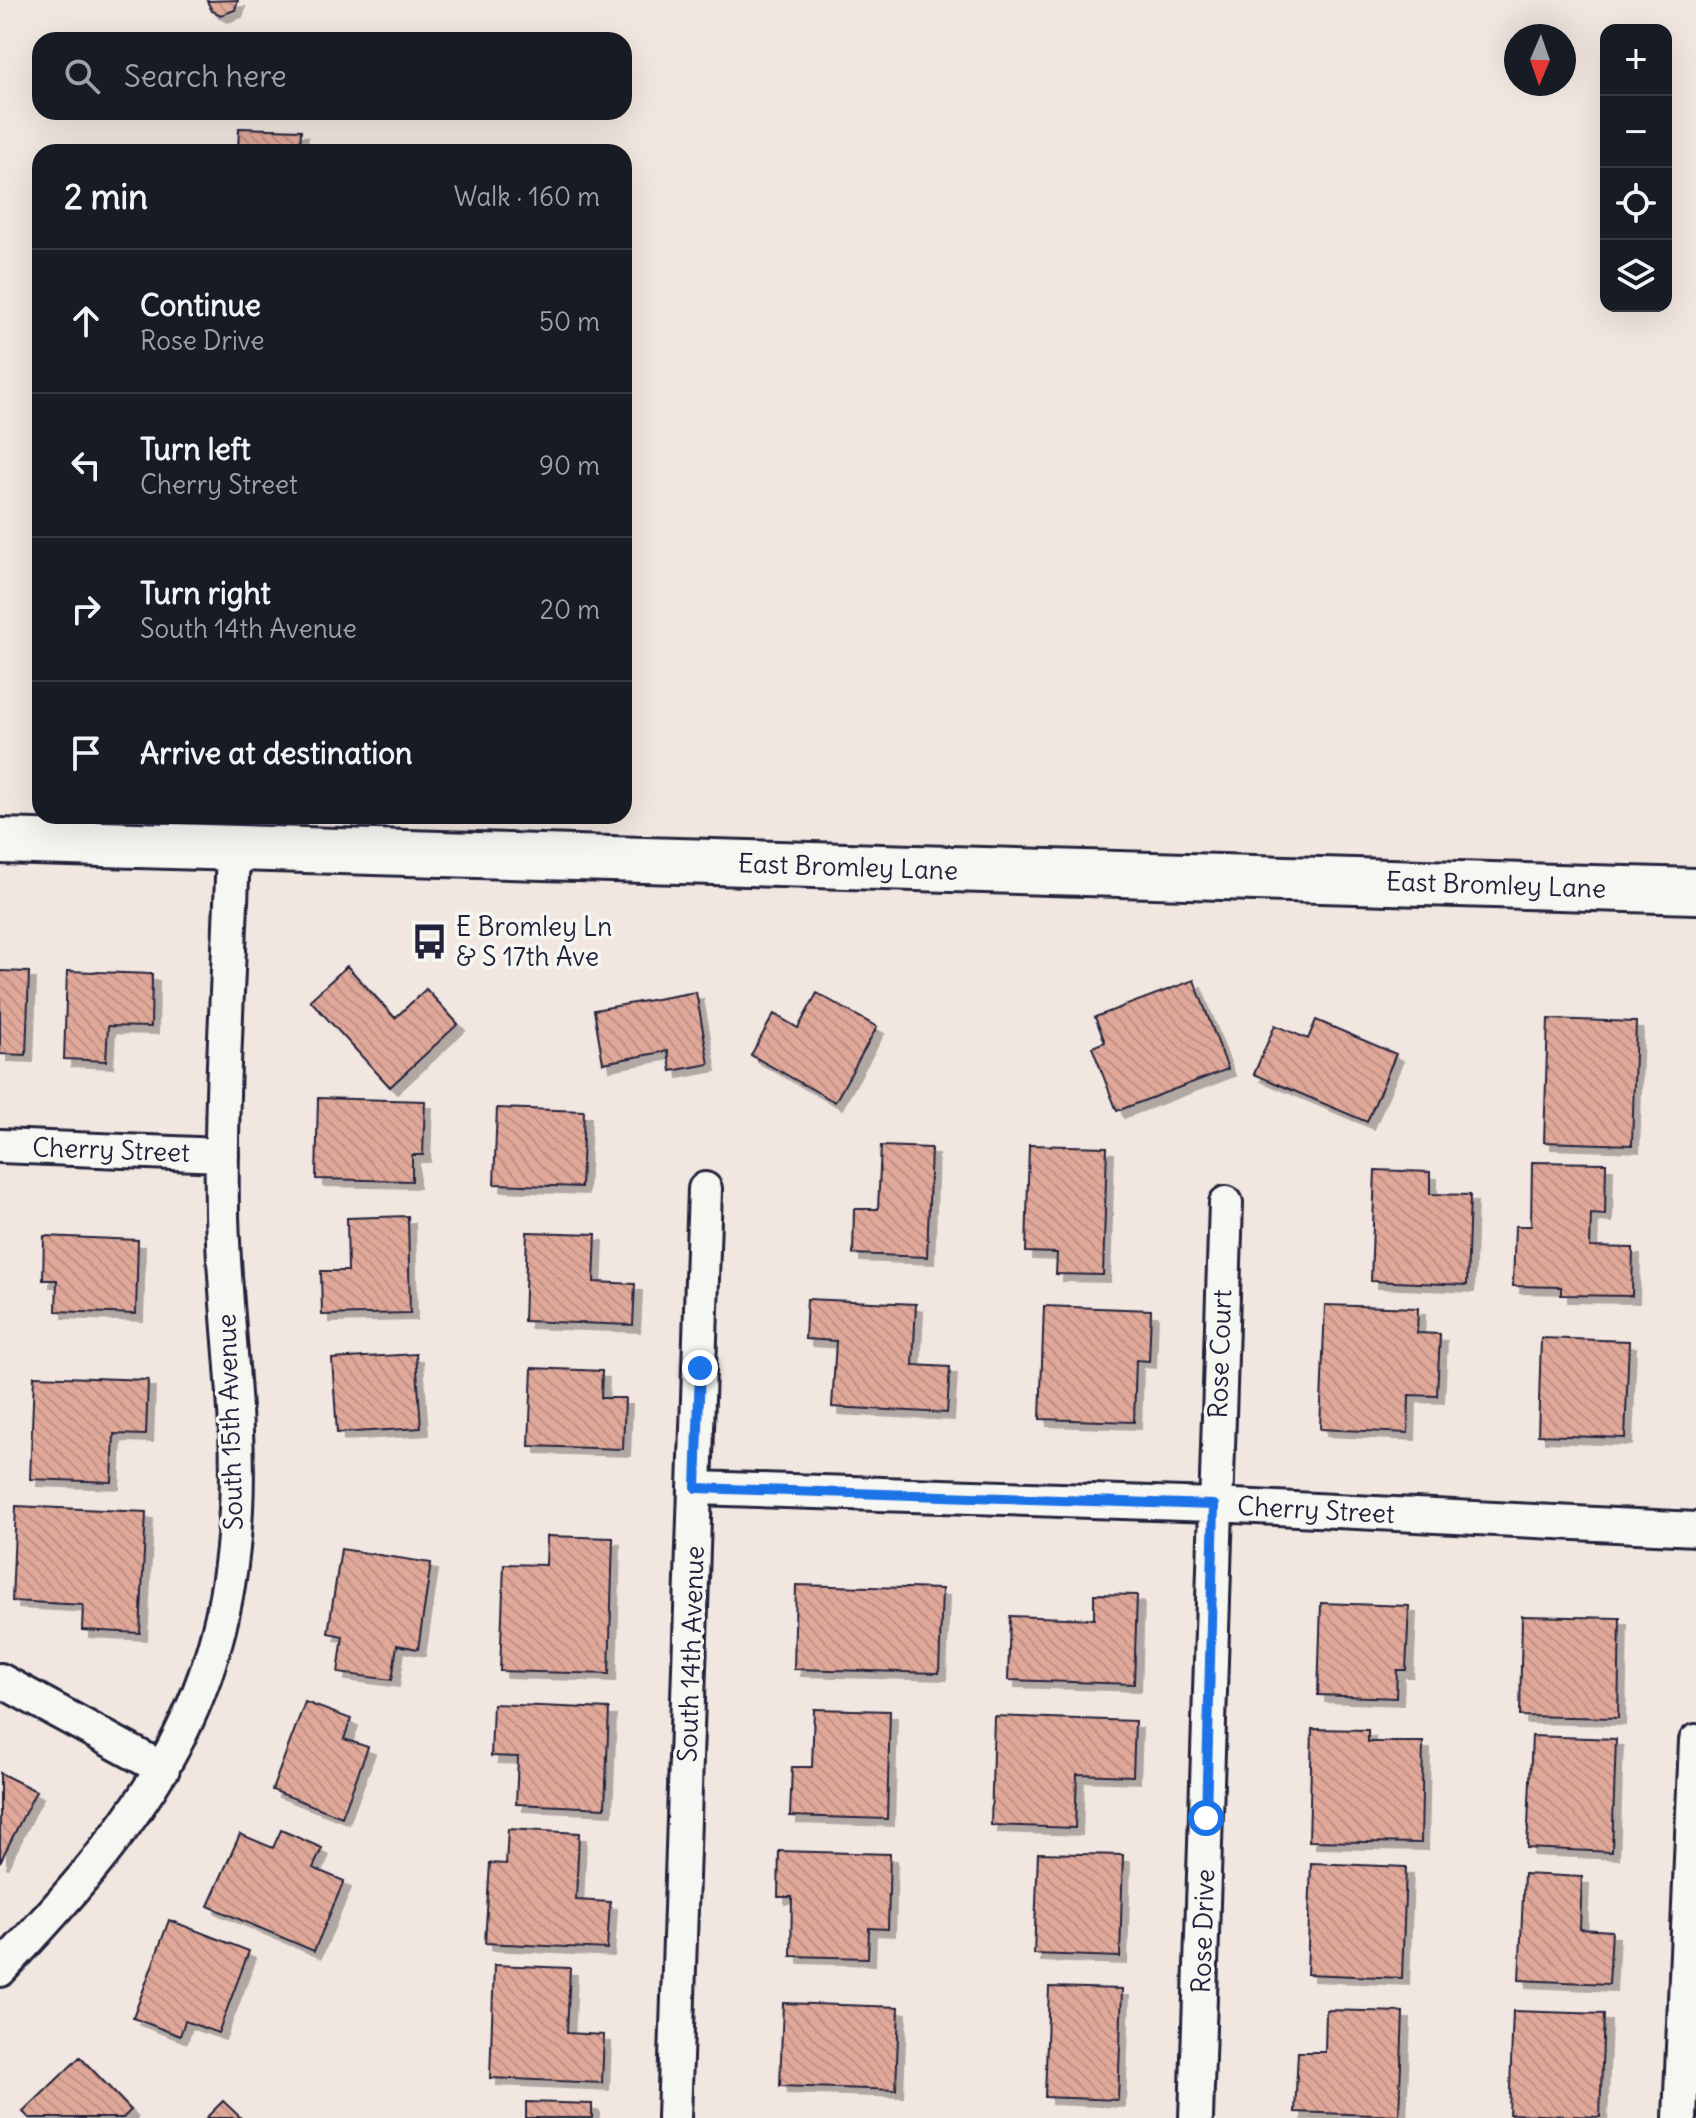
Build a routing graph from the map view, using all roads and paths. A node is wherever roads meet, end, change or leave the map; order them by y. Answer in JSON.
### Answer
{"nodes":[{"id":1,"x":0,"y":841,"type":"edge"},
{"id":2,"x":233,"y":851,"type":"junction"},
{"id":3,"x":1696,"y":891,"type":"edge"},
{"id":4,"x":0,"y":1146,"type":"edge"},
{"id":5,"x":222,"y":1155,"type":"junction"},
{"id":6,"x":705,"y":1189,"type":"dead end"},
{"id":7,"x":1226,"y":1203,"type":"dead end"},
{"id":8,"x":696,"y":1488,"type":"junction"},
{"id":9,"x":1214,"y":1505,"type":"junction"},
{"id":10,"x":1696,"y":1529,"type":"edge"},
{"id":11,"x":0,"y":1680,"type":"edge"},
{"id":12,"x":1696,"y":1741,"type":"edge"},
{"id":13,"x":163,"y":1769,"type":"junction"},
{"id":14,"x":0,"y":1970,"type":"edge"},
{"id":15,"x":674,"y":2118,"type":"edge"},
{"id":16,"x":1196,"y":2118,"type":"edge"},
{"id":17,"x":1680,"y":2118,"type":"edge"}],
"edges":[{"from":1,"to":2,"type":"main road","name":"East Bromley Lane"},
{"from":2,"to":3,"type":"main road","name":"East Bromley Lane"},
{"from":2,"to":5,"type":"street","name":"South 15th Avenue"},
{"from":4,"to":5,"type":"street","name":"Cherry Street"},
{"from":5,"to":13,"type":"street","name":"South 15th Avenue"},
{"from":6,"to":8,"type":"street","name":"South 14th Avenue"},
{"from":7,"to":9,"type":"street","name":"Rose Court"},
{"from":8,"to":9,"type":"street","name":"Cherry Street"},
{"from":8,"to":15,"type":"street","name":"South 14th Avenue"},
{"from":9,"to":10,"type":"street","name":"Cherry Street"},
{"from":9,"to":16,"type":"street","name":"Rose Drive"},
{"from":11,"to":13,"type":"street"},
{"from":12,"to":17,"type":"street"},
{"from":13,"to":14,"type":"street","name":"South 15th Avenue"}]}
